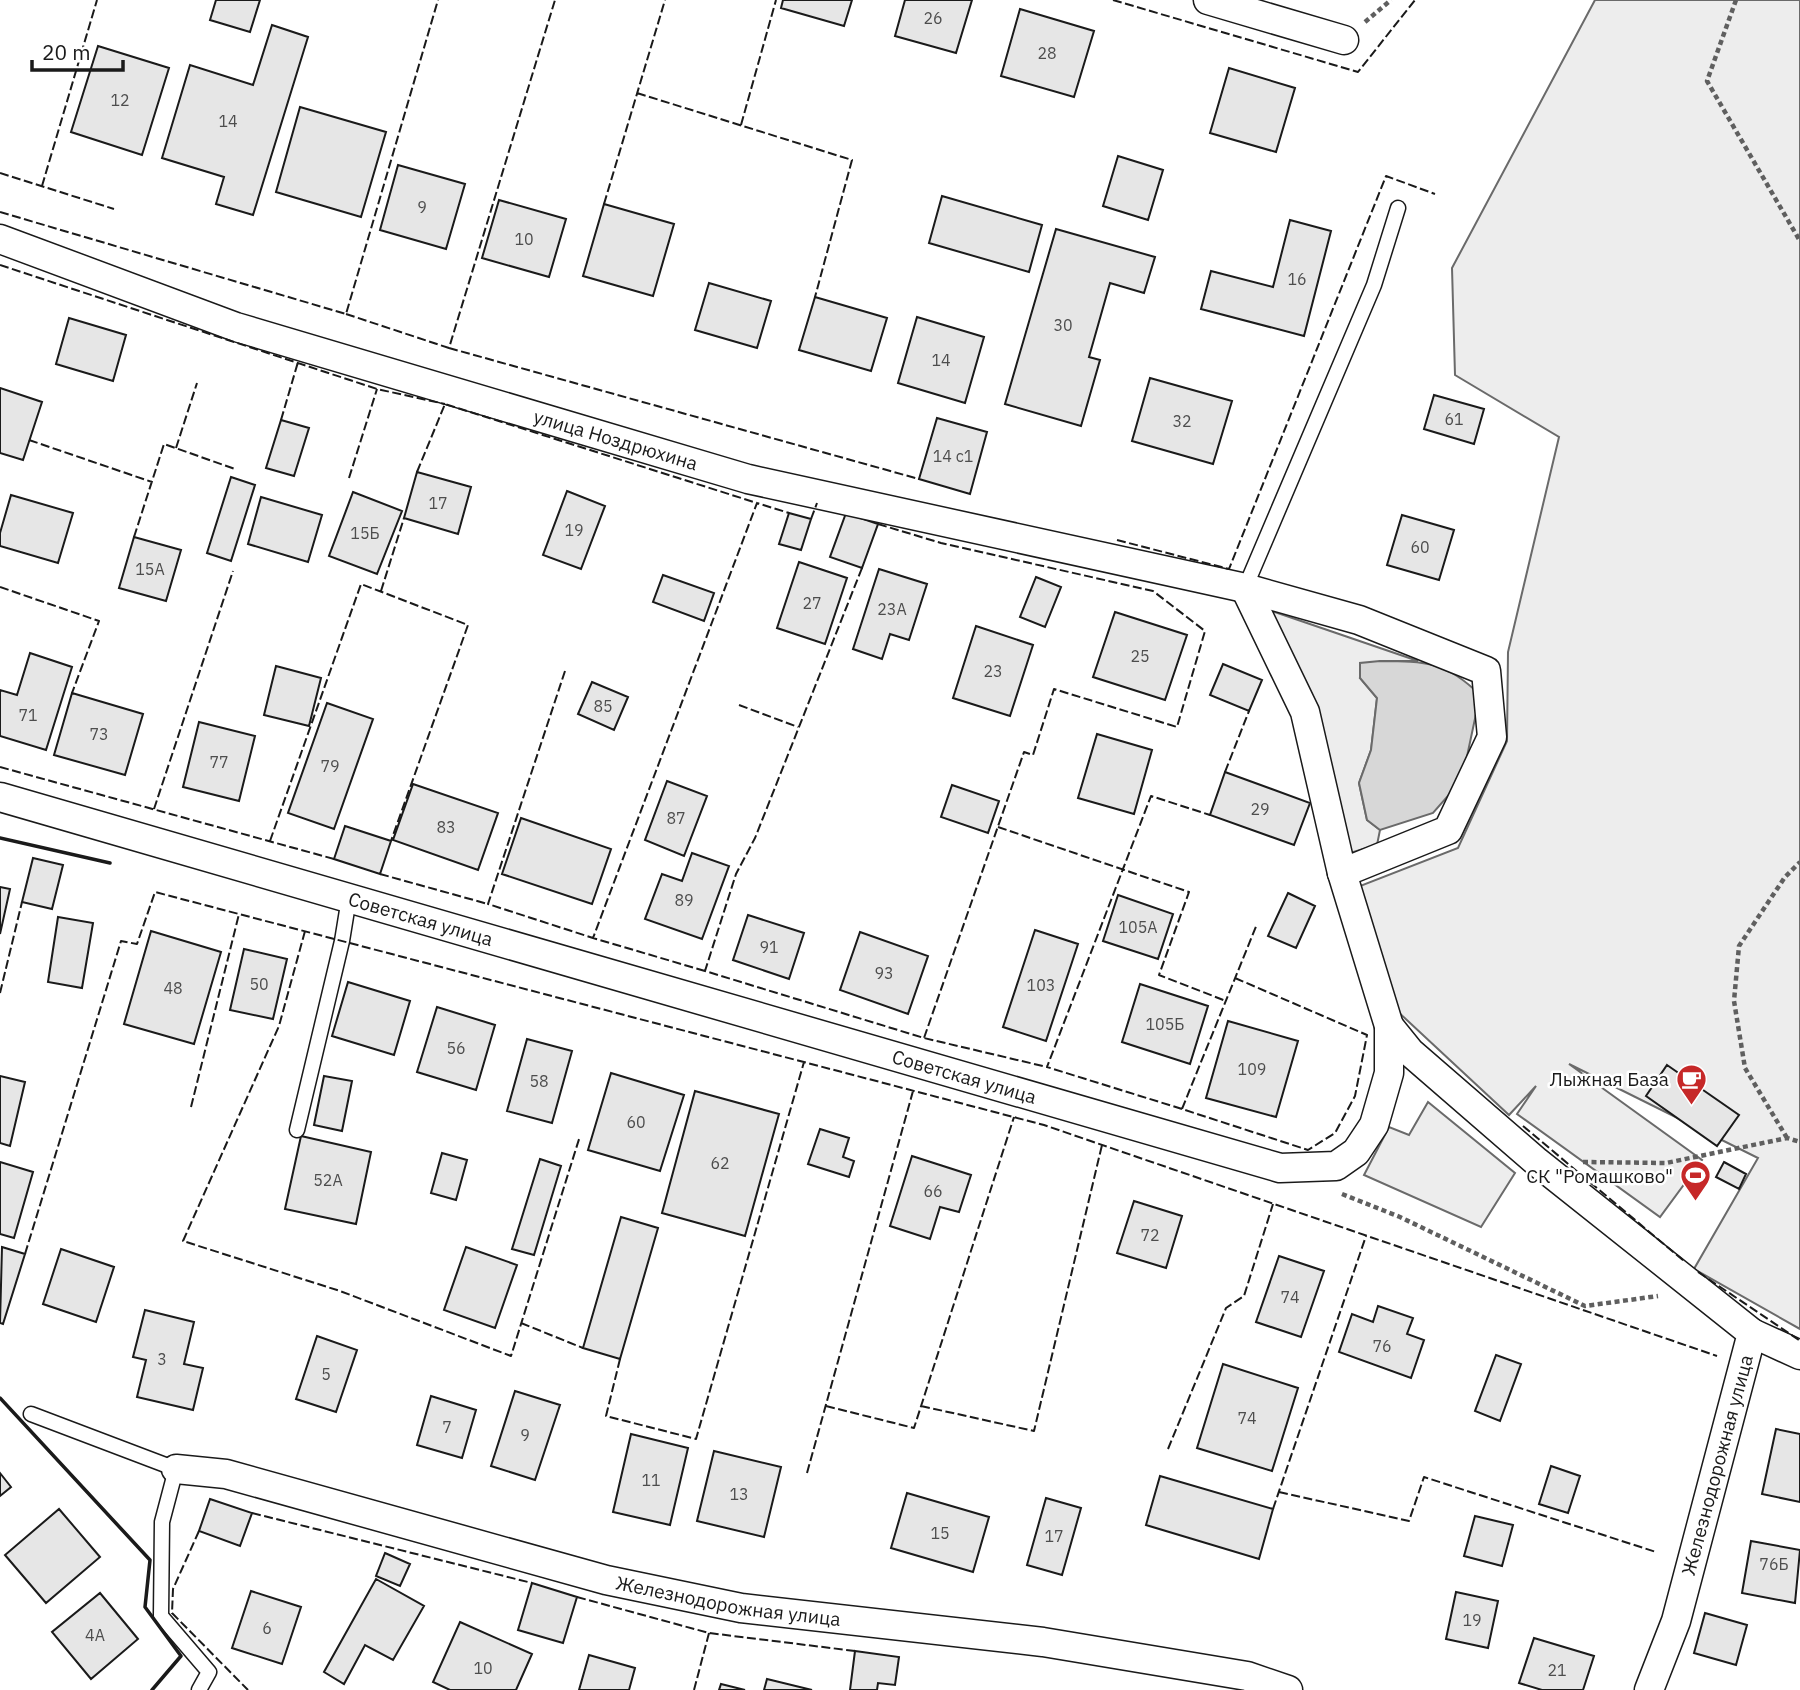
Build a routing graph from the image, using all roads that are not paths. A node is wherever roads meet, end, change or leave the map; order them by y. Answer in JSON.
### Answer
{"nodes":[{"id":1,"x":1208,"y":0,"type":"edge"},
{"id":2,"x":1345,"y":40,"type":"dead end"},
{"id":3,"x":1398,"y":208,"type":"dead end"},
{"id":4,"x":0,"y":239,"type":"edge"},
{"id":5,"x":1245,"y":588,"type":"junction"},
{"id":6,"x":0,"y":797,"type":"edge"},
{"id":7,"x":1342,"y":873,"type":"junction"},
{"id":8,"x":349,"y":898,"type":"junction"},
{"id":9,"x":1389,"y":1026,"type":"junction"},
{"id":10,"x":298,"y":1130,"type":"dead end"},
{"id":11,"x":1752,"y":1333,"type":"junction"},
{"id":12,"x":1800,"y":1355,"type":"edge"},
{"id":13,"x":32,"y":1414,"type":"dead end"},
{"id":14,"x":176,"y":1469,"type":"junction"},
{"id":15,"x":1249,"y":1683,"type":"edge"},
{"id":16,"x":199,"y":1690,"type":"edge"},
{"id":17,"x":1288,"y":1690,"type":"edge"},
{"id":18,"x":1649,"y":1690,"type":"edge"}],
"edges":[{"from":1,"to":2,"type":"street"},
{"from":3,"to":5,"type":"lane"},
{"from":4,"to":5,"type":"street","name":"улица Ноздрюхина"},
{"from":5,"to":7,"type":"street","name":"Советская улица"},
{"from":5,"to":7,"type":"street","name":"улица Ноздрюхина"},
{"from":6,"to":8,"type":"street","name":"Советская улица"},
{"from":7,"to":9,"type":"street","name":"Советская улица"},
{"from":8,"to":9,"type":"street","name":"Советская улица"},
{"from":8,"to":10,"type":"lane"},
{"from":9,"to":11,"type":"street","name":"Железнодорожная улица"},
{"from":11,"to":12,"type":"street"},
{"from":11,"to":18,"type":"street","name":"Железнодорожная улица"},
{"from":13,"to":14,"type":"lane"},
{"from":14,"to":15,"type":"street","name":"Железнодорожная улица"},
{"from":14,"to":16,"type":"lane"},
{"from":15,"to":17,"type":"street","name":"Железнодорожная улица"}]}
